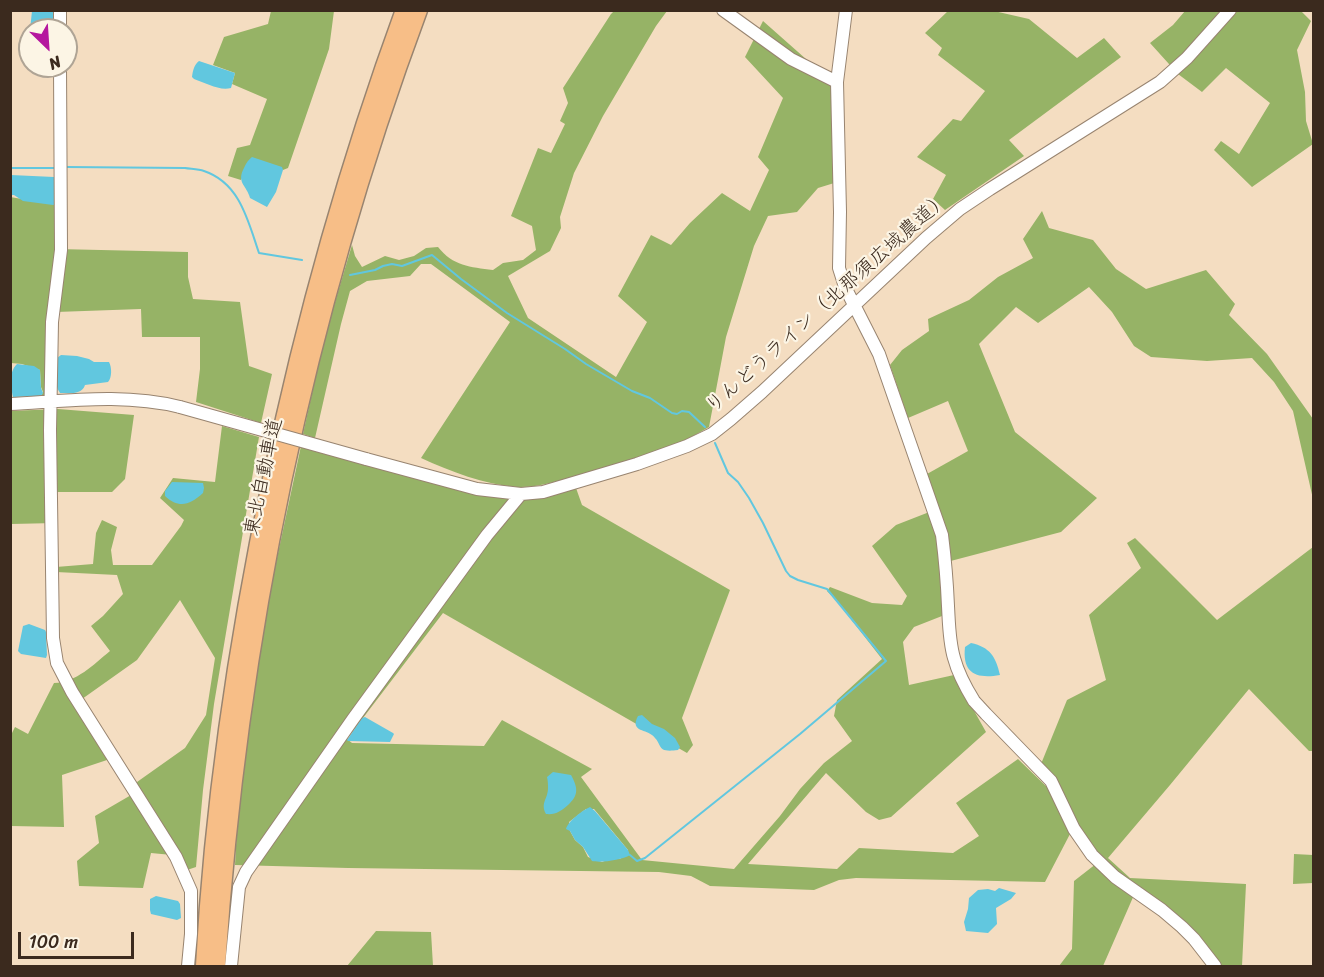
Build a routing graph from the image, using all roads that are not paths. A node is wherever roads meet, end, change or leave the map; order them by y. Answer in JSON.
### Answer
{"nodes":[{"id":1,"x":404,"y":10,"type":"edge"},
{"id":2,"x":419,"y":10,"type":"edge"},
{"id":3,"x":723,"y":10,"type":"edge"},
{"id":4,"x":846,"y":10,"type":"edge"},
{"id":5,"x":1230,"y":10,"type":"edge"},
{"id":6,"x":60,"y":78,"type":"edge"},
{"id":7,"x":837,"y":82,"type":"junction"},
{"id":8,"x":855,"y":304,"type":"junction"},
{"id":9,"x":51,"y":402,"type":"junction"},
{"id":10,"x":10,"y":405,"type":"edge"},
{"id":11,"x":521,"y":494,"type":"junction"},
{"id":12,"x":188,"y":966,"type":"edge"},
{"id":13,"x":204,"y":966,"type":"edge"},
{"id":14,"x":217,"y":966,"type":"edge"},
{"id":15,"x":231,"y":966,"type":"edge"},
{"id":16,"x":1215,"y":966,"type":"edge"}],
"edges":[{"from":1,"to":13,"type":"highway","name":"東北自動車道"},
{"from":2,"to":14,"type":"highway","name":"東北自動車道"},
{"from":3,"to":7,"type":"street"},
{"from":4,"to":7,"type":"street"},
{"from":5,"to":8,"type":"street","name":"りんどうライン（北那須広域農道）"},
{"from":6,"to":9,"type":"street"},
{"from":7,"to":8,"type":"street"},
{"from":8,"to":11,"type":"street","name":"りんどうライン（北那須広域農道）"},
{"from":8,"to":16,"type":"street"},
{"from":9,"to":10,"type":"street"},
{"from":9,"to":11,"type":"street","name":"りんどうライン（北那須広域農道）","bridge":true},
{"from":9,"to":12,"type":"street"},
{"from":11,"to":15,"type":"street"}]}
